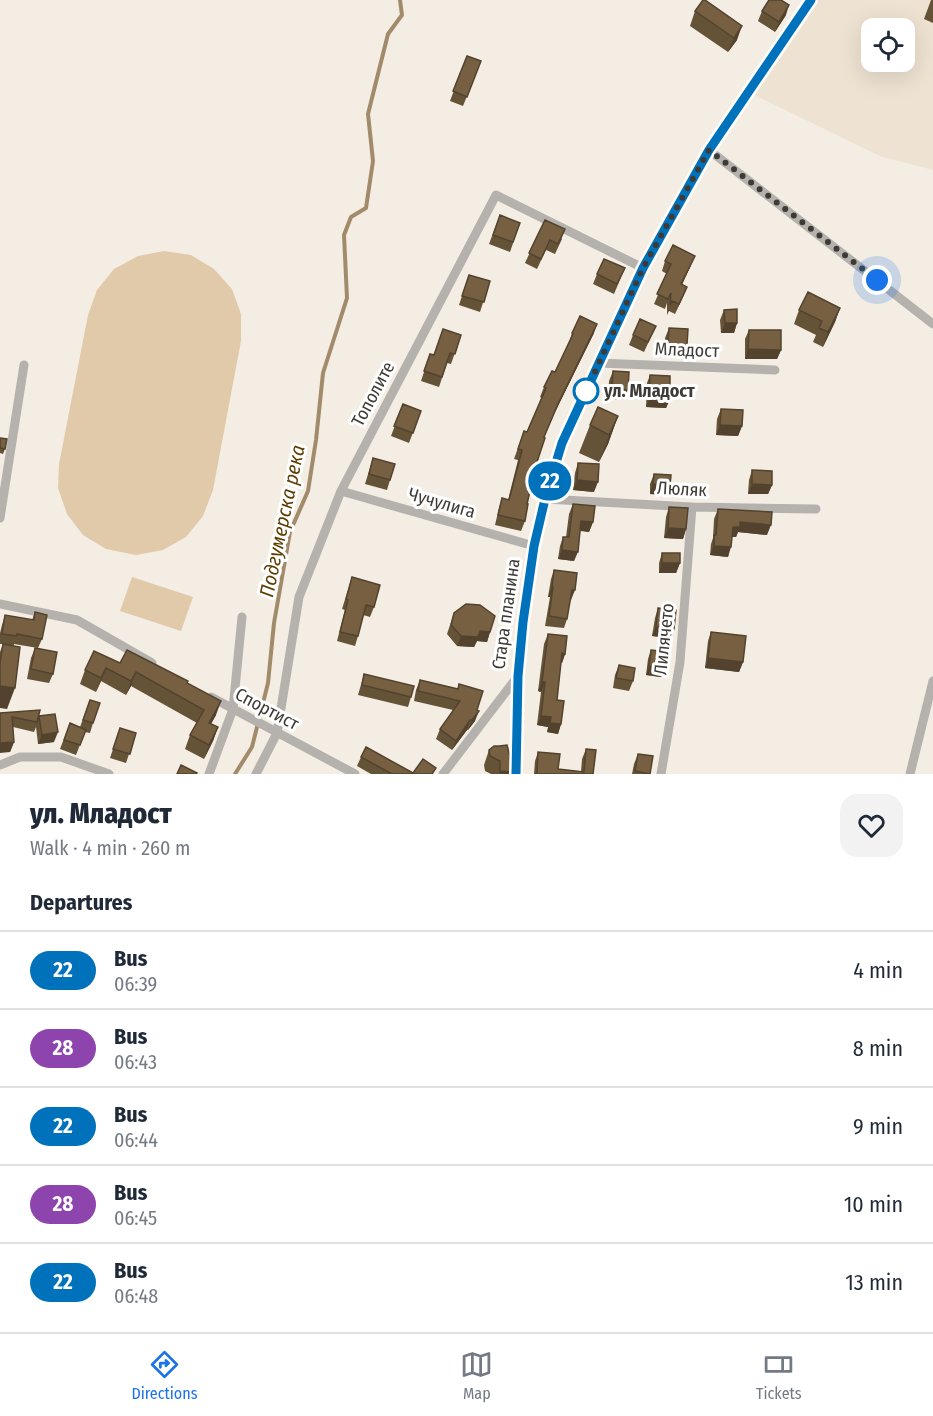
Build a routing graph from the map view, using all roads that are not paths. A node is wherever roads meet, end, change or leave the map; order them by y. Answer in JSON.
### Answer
{"nodes":[{"id":1,"x":812,"y":0,"type":"edge"},
{"id":2,"x":709,"y":150,"type":"junction"},
{"id":3,"x":643,"y":268,"type":"junction"},
{"id":4,"x":933,"y":324,"type":"edge"},
{"id":5,"x":598,"y":363,"type":"junction"},
{"id":6,"x":24,"y":366,"type":"dead end"},
{"id":7,"x":775,"y":370,"type":"dead end"},
{"id":8,"x":341,"y":491,"type":"junction"},
{"id":9,"x":545,"y":499,"type":"junction"},
{"id":10,"x":692,"y":507,"type":"junction"},
{"id":11,"x":816,"y":510,"type":"dead end"},
{"id":12,"x":0,"y":518,"type":"edge"},
{"id":13,"x":534,"y":546,"type":"junction"},
{"id":14,"x":0,"y":604,"type":"edge"},
{"id":15,"x":242,"y":617,"type":"dead end"},
{"id":16,"x":160,"y":668,"type":"edge"},
{"id":17,"x":518,"y":676,"type":"junction"},
{"id":18,"x":933,"y":681,"type":"edge"},
{"id":19,"x":202,"y":692,"type":"edge"},
{"id":20,"x":233,"y":709,"type":"junction"},
{"id":21,"x":277,"y":733,"type":"junction"},
{"id":22,"x":0,"y":765,"type":"edge"},
{"id":23,"x":110,"y":774,"type":"edge"},
{"id":24,"x":209,"y":774,"type":"edge"},
{"id":25,"x":256,"y":774,"type":"edge"},
{"id":26,"x":355,"y":774,"type":"edge"},
{"id":27,"x":443,"y":774,"type":"edge"},
{"id":28,"x":516,"y":774,"type":"edge"},
{"id":29,"x":661,"y":774,"type":"edge"},
{"id":30,"x":910,"y":774,"type":"edge"}],
"edges":[{"from":1,"to":2,"type":"street","name":"Стара планина"},
{"from":2,"to":3,"type":"street","name":"Стара планина"},
{"from":2,"to":4,"type":"street"},
{"from":3,"to":5,"type":"street","name":"Стара планина"},
{"from":3,"to":8,"type":"street","name":"Тополите"},
{"from":5,"to":7,"type":"street","name":"Младост"},
{"from":5,"to":9,"type":"street","name":"Стара планина"},
{"from":6,"to":12,"type":"street"},
{"from":8,"to":13,"type":"street","name":"Чучулига"},
{"from":8,"to":21,"type":"street","name":"Тополите"},
{"from":9,"to":10,"type":"street","name":"Люляк"},
{"from":9,"to":13,"type":"street","name":"Стара планина"},
{"from":10,"to":11,"type":"street","name":"Люляк"},
{"from":10,"to":29,"type":"street","name":"Лилячето"},
{"from":13,"to":17,"type":"street","name":"Стара планина"},
{"from":14,"to":16,"type":"street"},
{"from":15,"to":20,"type":"street"},
{"from":17,"to":27,"type":"street","name":"Стара планина"},
{"from":17,"to":28,"type":"street"},
{"from":18,"to":30,"type":"street"},
{"from":19,"to":20,"type":"street","name":"Спортист"},
{"from":20,"to":21,"type":"street","name":"Спортист"},
{"from":20,"to":24,"type":"street"},
{"from":21,"to":25,"type":"street","name":"Тополите"},
{"from":21,"to":26,"type":"street","name":"Спортист"},
{"from":22,"to":23,"type":"street"}]}
